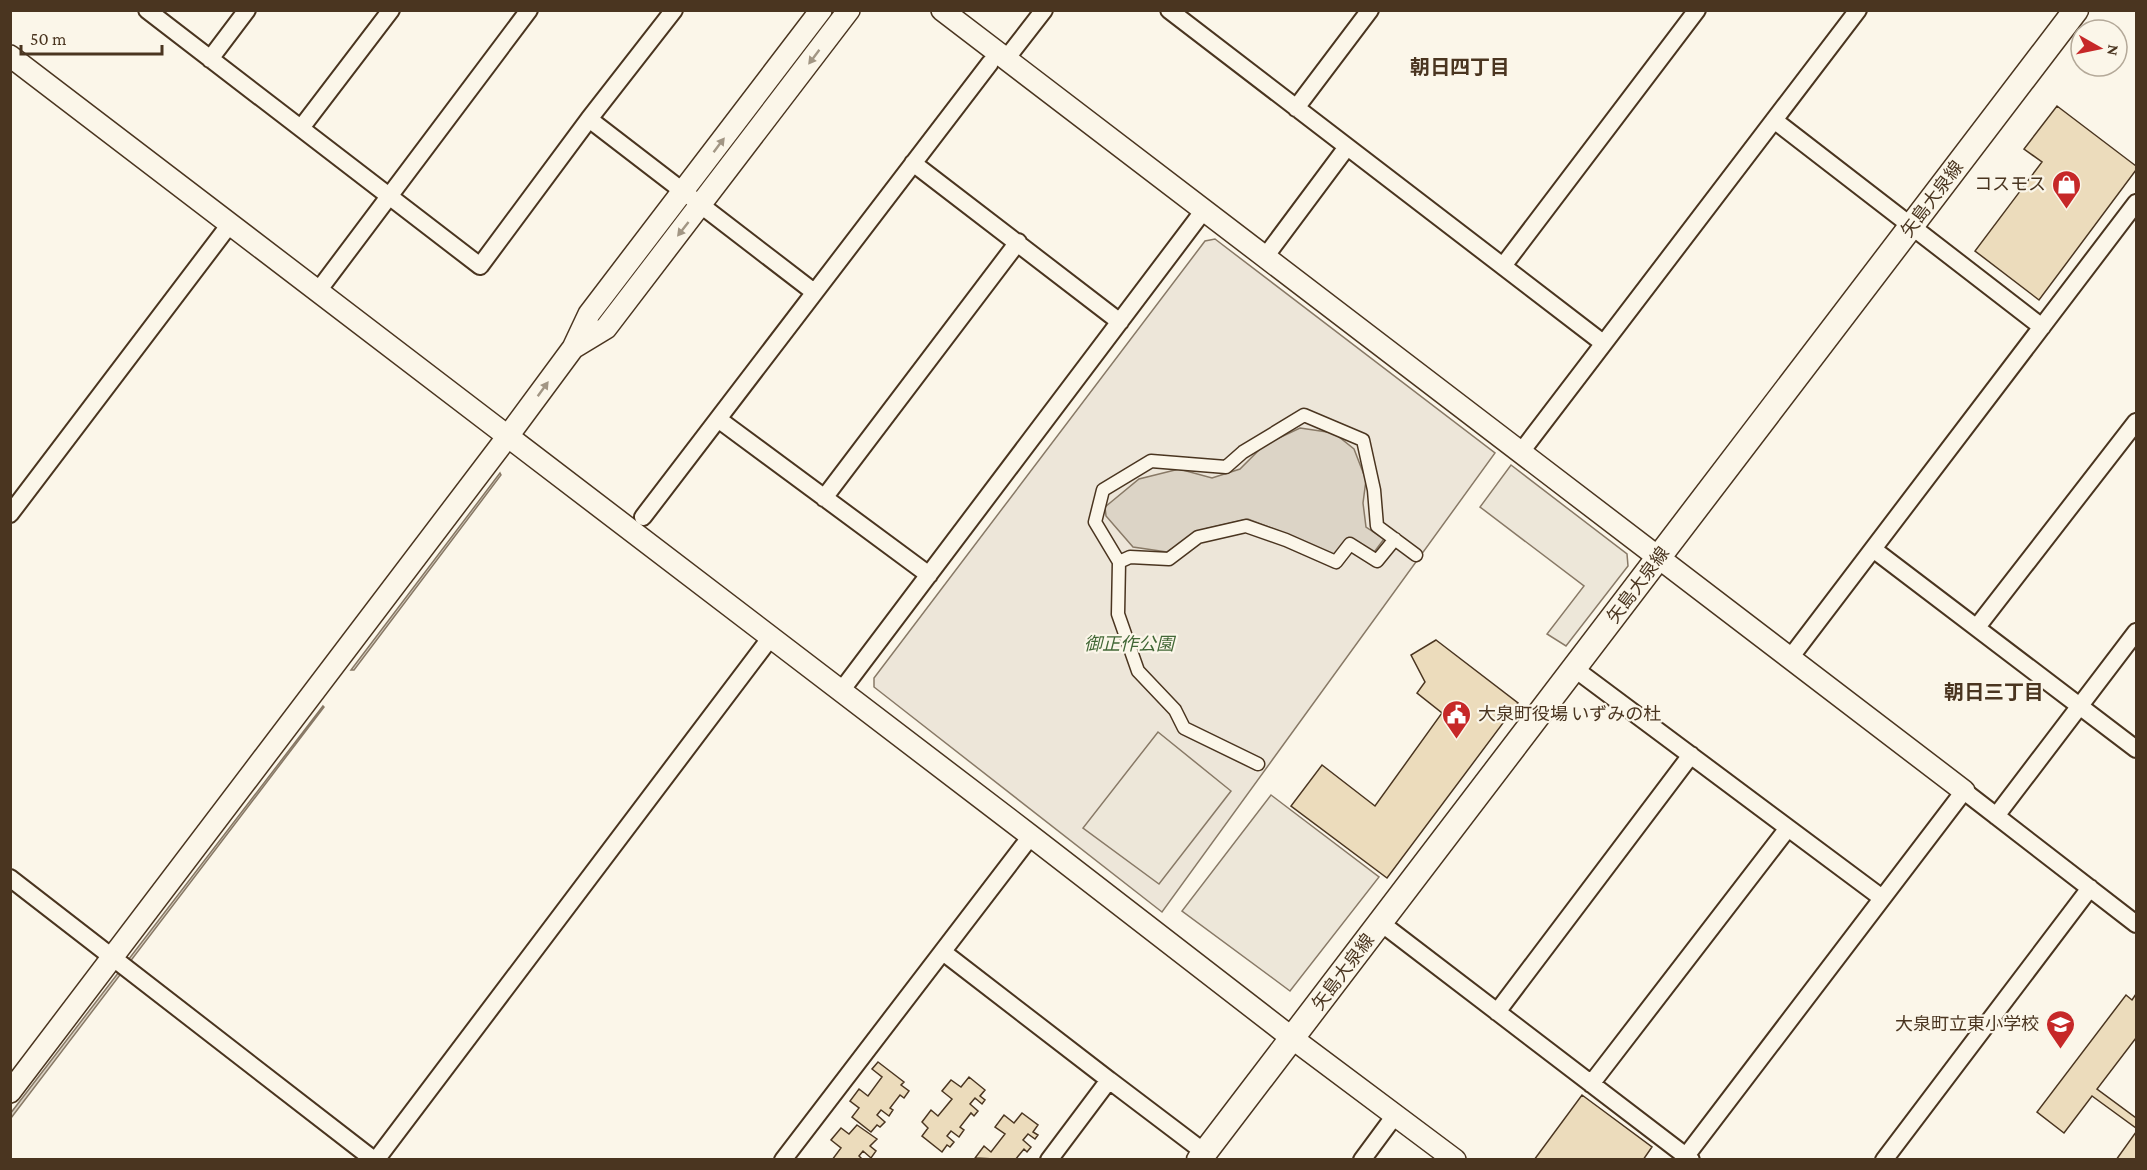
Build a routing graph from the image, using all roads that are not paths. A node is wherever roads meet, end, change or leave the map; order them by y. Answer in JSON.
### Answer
{"nodes":[{"id":1,"x":147,"y":10,"type":"edge"},
{"id":2,"x":247,"y":10,"type":"edge"},
{"id":3,"x":391,"y":10,"type":"edge"},
{"id":4,"x":529,"y":10,"type":"edge"},
{"id":5,"x":674,"y":10,"type":"edge"},
{"id":6,"x":821,"y":10,"type":"edge"},
{"id":7,"x":849,"y":10,"type":"edge"},
{"id":8,"x":942,"y":10,"type":"edge"},
{"id":9,"x":1044,"y":10,"type":"edge"},
{"id":10,"x":1169,"y":10,"type":"edge"},
{"id":11,"x":1370,"y":10,"type":"edge"},
{"id":12,"x":1697,"y":10,"type":"edge"},
{"id":13,"x":1858,"y":10,"type":"edge"},
{"id":14,"x":2076,"y":10,"type":"edge"},
{"id":15,"x":10,"y":56,"type":"edge"},
{"id":16,"x":210,"y":59,"type":"junction"},
{"id":17,"x":998,"y":61,"type":"junction"},
{"id":18,"x":1296,"y":108,"type":"junction"},
{"id":19,"x":589,"y":119,"type":"junction"},
{"id":20,"x":1774,"y":120,"type":"junction"},
{"id":21,"x":301,"y":128,"type":"junction"},
{"id":22,"x":1347,"y":147,"type":"junction"},
{"id":23,"x":913,"y":163,"type":"junction"},
{"id":24,"x":683,"y":191,"type":"junction"},
{"id":25,"x":388,"y":196,"type":"junction"},
{"id":26,"x":2136,"y":203,"type":"edge"},
{"id":27,"x":701,"y":205,"type":"junction"},
{"id":28,"x":1204,"y":210,"type":"junction"},
{"id":29,"x":230,"y":224,"type":"junction"},
{"id":30,"x":1912,"y":225,"type":"junction"},
{"id":31,"x":1018,"y":242,"type":"junction"},
{"id":32,"x":1265,"y":257,"type":"junction"},
{"id":33,"x":1503,"y":266,"type":"junction"},
{"id":34,"x":318,"y":291,"type":"junction"},
{"id":35,"x":814,"y":292,"type":"junction"},
{"id":36,"x":1120,"y":322,"type":"junction"},
{"id":37,"x":2042,"y":327,"type":"junction"},
{"id":38,"x":1604,"y":343,"type":"junction"},
{"id":39,"x":573,"y":348,"type":"junction"},
{"id":40,"x":718,"y":419,"type":"junction"},
{"id":41,"x":2136,"y":422,"type":"edge"},
{"id":42,"x":508,"y":436,"type":"junction"},
{"id":43,"x":1521,"y":452,"type":"junction"},
{"id":44,"x":824,"y":498,"type":"junction"},
{"id":45,"x":10,"y":514,"type":"edge"},
{"id":46,"x":643,"y":517,"type":"dead end"},
{"id":47,"x":1395,"y":539,"type":"junction"},
{"id":48,"x":1874,"y":549,"type":"junction"},
{"id":49,"x":1416,"y":555,"type":"dead end"},
{"id":50,"x":1659,"y":557,"type":"junction"},
{"id":51,"x":1119,"y":562,"type":"junction"},
{"id":52,"x":929,"y":575,"type":"junction"},
{"id":53,"x":1977,"y":627,"type":"junction"},
{"id":54,"x":2136,"y":632,"type":"edge"},
{"id":55,"x":771,"y":637,"type":"junction"},
{"id":56,"x":1790,"y":658,"type":"junction"},
{"id":57,"x":1575,"y":669,"type":"junction"},
{"id":58,"x":842,"y":691,"type":"junction"},
{"id":59,"x":2080,"y":706,"type":"junction"},
{"id":60,"x":2136,"y":749,"type":"edge"},
{"id":61,"x":1690,"y":755,"type":"junction"},
{"id":62,"x":1258,"y":764,"type":"dead end"},
{"id":63,"x":1964,"y":791,"type":"junction"},
{"id":64,"x":1996,"y":816,"type":"junction"},
{"id":65,"x":1788,"y":828,"type":"junction"},
{"id":66,"x":1031,"y":836,"type":"junction"},
{"id":67,"x":10,"y":878,"type":"edge"},
{"id":68,"x":2090,"y":888,"type":"junction"},
{"id":69,"x":1882,"y":898,"type":"junction"},
{"id":70,"x":1381,"y":923,"type":"junction"},
{"id":71,"x":2136,"y":924,"type":"edge"},
{"id":72,"x":943,"y":952,"type":"junction"},
{"id":73,"x":112,"y":958,"type":"junction"},
{"id":74,"x":1497,"y":1012,"type":"junction"},
{"id":75,"x":1292,"y":1038,"type":"junction"},
{"id":76,"x":1109,"y":1080,"type":"junction"},
{"id":77,"x":1591,"y":1084,"type":"junction"},
{"id":78,"x":10,"y":1092,"type":"edge"},
{"id":79,"x":1396,"y":1114,"type":"junction"},
{"id":80,"x":1202,"y":1156,"type":"edge"},
{"id":81,"x":1688,"y":1158,"type":"edge"},
{"id":82,"x":375,"y":1160,"type":"edge"},
{"id":83,"x":783,"y":1160,"type":"edge"},
{"id":84,"x":1048,"y":1160,"type":"edge"},
{"id":85,"x":1362,"y":1160,"type":"edge"},
{"id":86,"x":1455,"y":1160,"type":"edge"},
{"id":87,"x":1884,"y":1160,"type":"edge"}],
"edges":[{"from":1,"to":16,"type":"street"},
{"from":2,"to":16,"type":"street"},
{"from":3,"to":21,"type":"street"},
{"from":4,"to":25,"type":"street"},
{"from":5,"to":19,"type":"street"},
{"from":24,"to":6,"type":"street","one_way":true},
{"from":7,"to":27,"type":"street","one_way":true},
{"from":8,"to":17,"type":"street"},
{"from":9,"to":17,"type":"street"},
{"from":10,"to":18,"type":"street"},
{"from":11,"to":18,"type":"street"},
{"from":12,"to":33,"type":"street"},
{"from":13,"to":20,"type":"street"},
{"from":14,"to":30,"type":"main road","name":"矢島大泉線"},
{"from":15,"to":29,"type":"street"},
{"from":16,"to":21,"type":"street"},
{"from":17,"to":23,"type":"street"},
{"from":17,"to":28,"type":"street"},
{"from":18,"to":22,"type":"street"},
{"from":19,"to":24,"type":"street"},
{"from":19,"to":25,"type":"street"},
{"from":20,"to":30,"type":"street"},
{"from":20,"to":38,"type":"street"},
{"from":21,"to":25,"type":"street"},
{"from":22,"to":32,"type":"street"},
{"from":22,"to":33,"type":"street"},
{"from":23,"to":31,"type":"street"},
{"from":23,"to":35,"type":"street"},
{"from":24,"to":27,"type":"street"},
{"from":24,"to":39,"type":"street"},
{"from":25,"to":34,"type":"street"},
{"from":26,"to":37,"type":"street"},
{"from":27,"to":35,"type":"street"},
{"from":27,"to":39,"type":"street","one_way":true},
{"from":28,"to":32,"type":"street"},
{"from":28,"to":36,"type":"street"},
{"from":29,"to":34,"type":"street"},
{"from":29,"to":45,"type":"street"},
{"from":30,"to":37,"type":"street"},
{"from":30,"to":50,"type":"main road","name":"矢島大泉線"},
{"from":31,"to":36,"type":"street"},
{"from":31,"to":44,"type":"street"},
{"from":32,"to":43,"type":"street"},
{"from":33,"to":38,"type":"street"},
{"from":34,"to":42,"type":"street"},
{"from":35,"to":40,"type":"street"},
{"from":36,"to":52,"type":"street"},
{"from":37,"to":48,"type":"street"},
{"from":38,"to":43,"type":"street"},
{"from":42,"to":39,"type":"street","one_way":true},
{"from":40,"to":44,"type":"street"},
{"from":40,"to":46,"type":"street"},
{"from":41,"to":53,"type":"street"},
{"from":42,"to":55,"type":"street"},
{"from":42,"to":73,"type":"street"},
{"from":43,"to":50,"type":"street"},
{"from":44,"to":52,"type":"street"},
{"from":47,"to":49,"type":"street"},
{"from":47,"to":51,"type":"street"},
{"from":47,"to":51,"type":"street"},
{"from":48,"to":53,"type":"street"},
{"from":48,"to":56,"type":"street"},
{"from":50,"to":56,"type":"street"},
{"from":50,"to":57,"type":"main road","name":"矢島大泉線"},
{"from":51,"to":62,"type":"street"},
{"from":52,"to":58,"type":"street"},
{"from":53,"to":59,"type":"street"},
{"from":54,"to":59,"type":"street"},
{"from":55,"to":58,"type":"street"},
{"from":55,"to":82,"type":"street"},
{"from":56,"to":63,"type":"street"},
{"from":57,"to":61,"type":"street"},
{"from":57,"to":70,"type":"main road","name":"矢島大泉線"},
{"from":58,"to":66,"type":"street"},
{"from":59,"to":60,"type":"street"},
{"from":59,"to":64,"type":"street"},
{"from":61,"to":65,"type":"street"},
{"from":61,"to":74,"type":"street"},
{"from":63,"to":64,"type":"street"},
{"from":63,"to":69,"type":"street"},
{"from":64,"to":68,"type":"street"},
{"from":65,"to":69,"type":"street"},
{"from":65,"to":77,"type":"street"},
{"from":66,"to":72,"type":"street"},
{"from":66,"to":75,"type":"street"},
{"from":67,"to":73,"type":"street"},
{"from":68,"to":71,"type":"street"},
{"from":68,"to":87,"type":"street"},
{"from":69,"to":81,"type":"street"},
{"from":70,"to":74,"type":"street"},
{"from":70,"to":75,"type":"main road","name":"矢島大泉線"},
{"from":72,"to":76,"type":"street"},
{"from":72,"to":83,"type":"street"},
{"from":73,"to":78,"type":"street"},
{"from":73,"to":82,"type":"street"},
{"from":74,"to":77,"type":"street"},
{"from":75,"to":79,"type":"street"},
{"from":75,"to":80,"type":"main road","name":"矢島大泉線"},
{"from":76,"to":80,"type":"street"},
{"from":76,"to":84,"type":"street"},
{"from":77,"to":81,"type":"street"},
{"from":79,"to":85,"type":"street"},
{"from":79,"to":86,"type":"street"}]}
